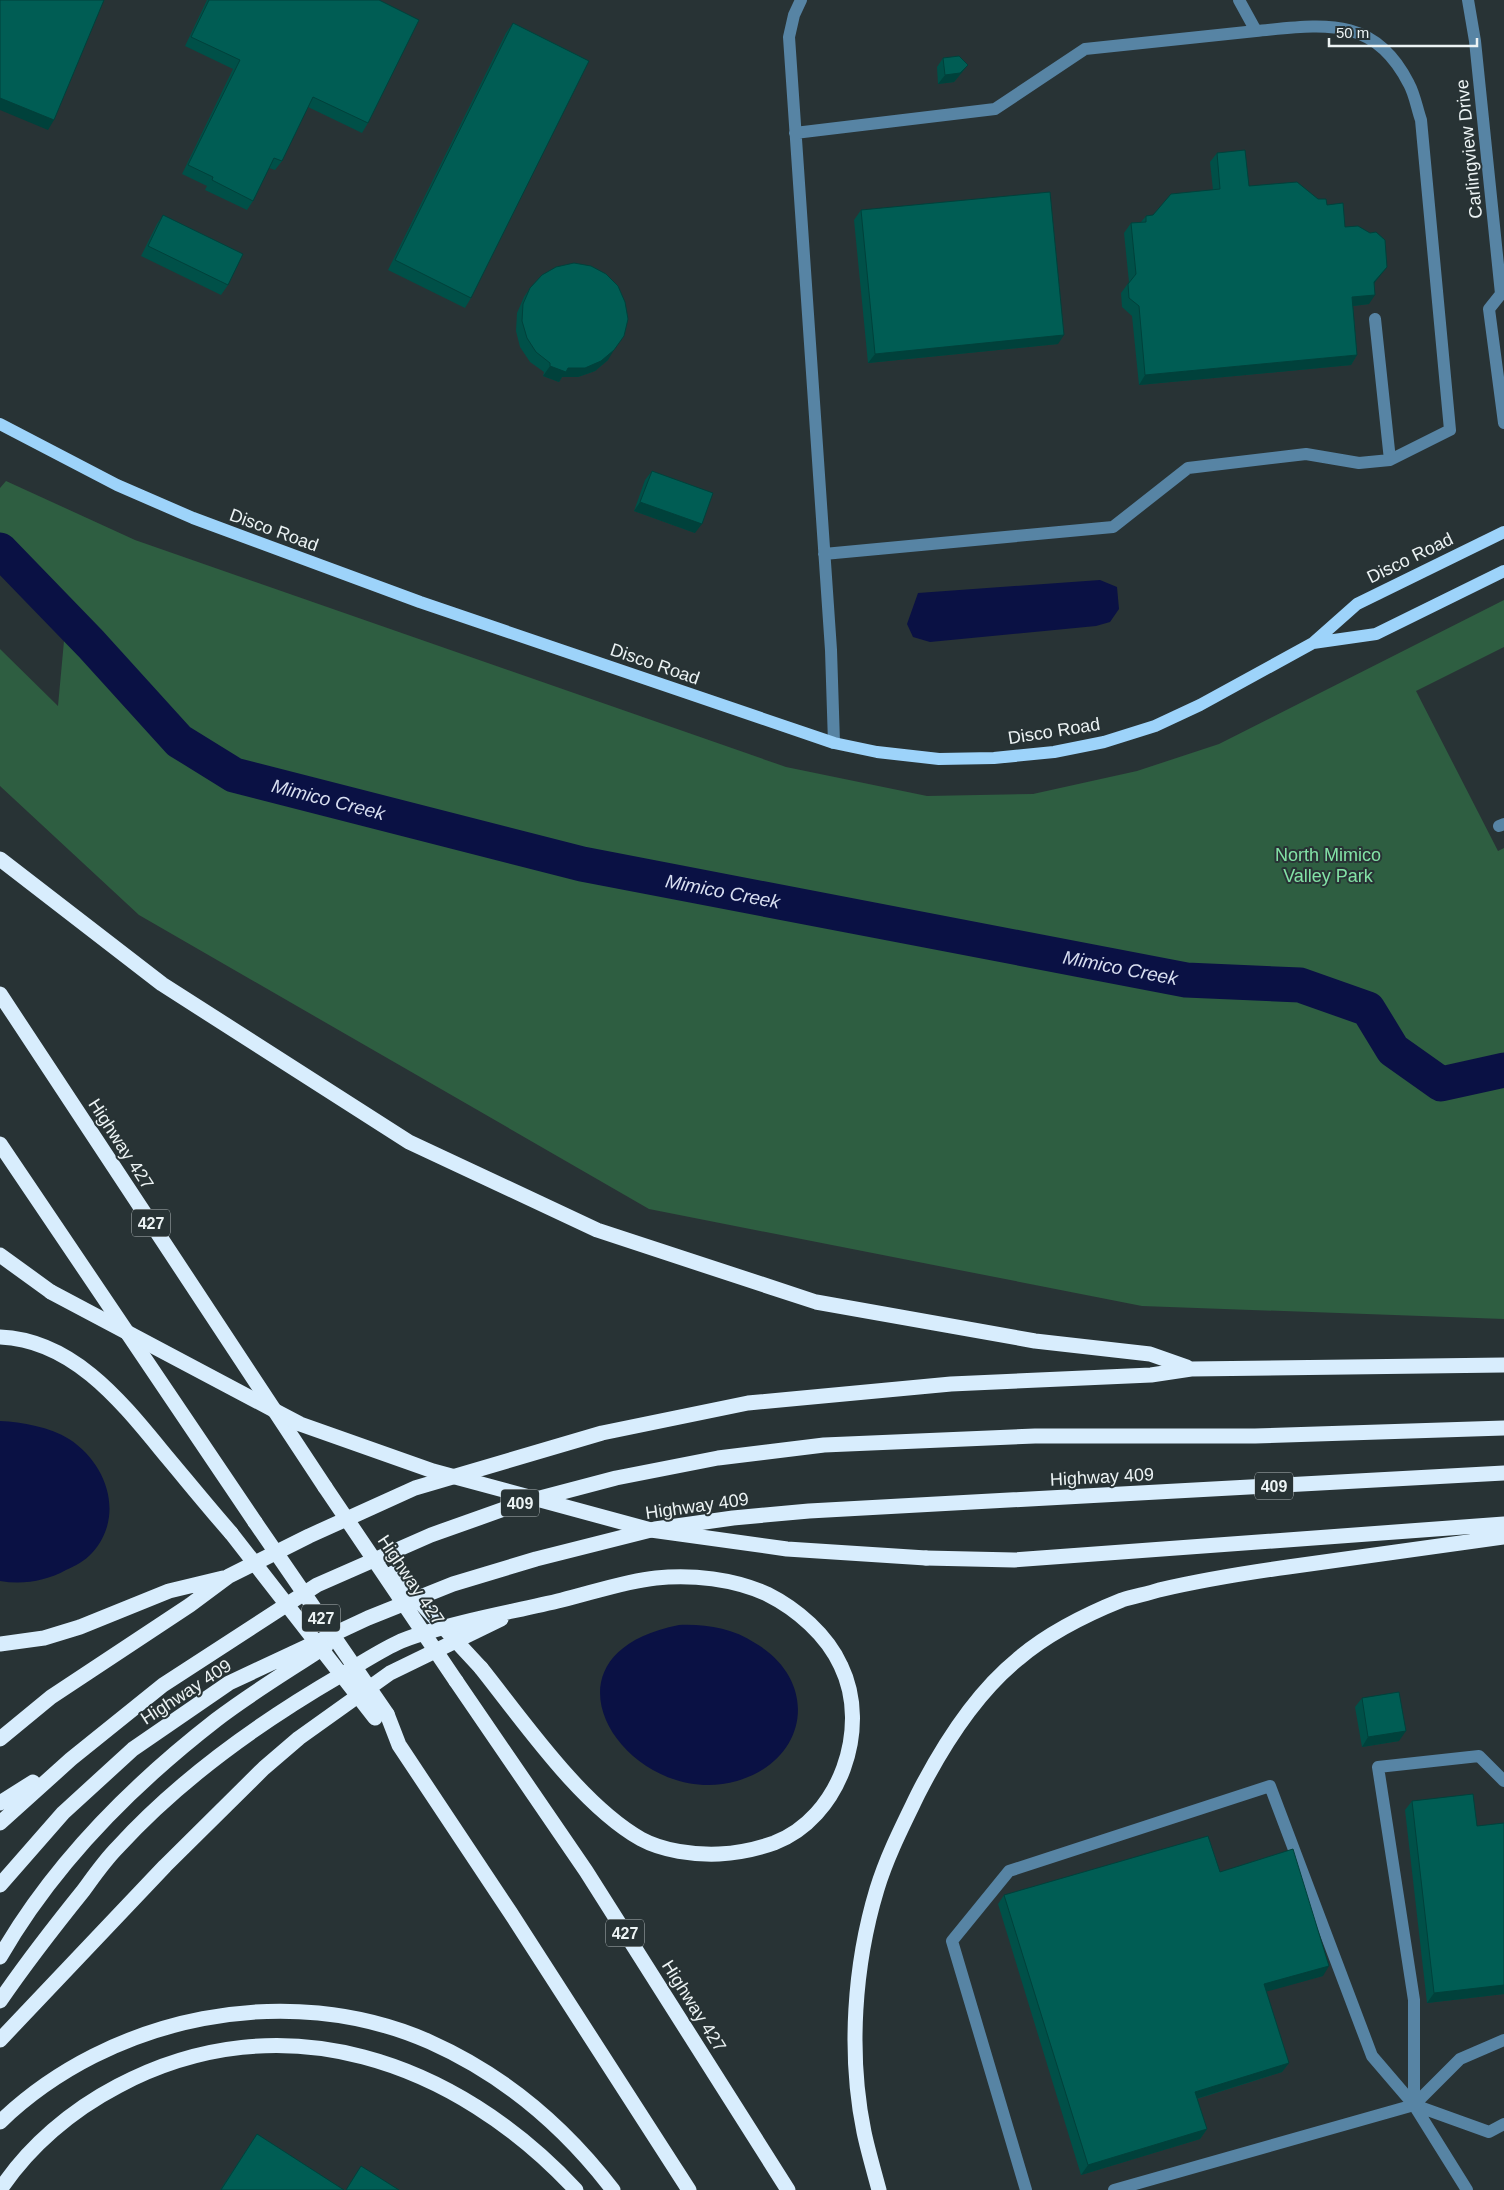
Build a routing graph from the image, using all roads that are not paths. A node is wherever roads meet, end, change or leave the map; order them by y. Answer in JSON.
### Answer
{"nodes":[{"id":1,"x":801,"y":0,"type":"edge"},
{"id":2,"x":1239,"y":0,"type":"edge"},
{"id":3,"x":1468,"y":0,"type":"edge"},
{"id":4,"x":1256,"y":31,"type":"junction"},
{"id":5,"x":795,"y":133,"type":"junction"},
{"id":6,"x":1503,"y":295,"type":"edge"},
{"id":7,"x":1375,"y":319,"type":"dead end"},
{"id":8,"x":1504,"y":423,"type":"edge"},
{"id":9,"x":0,"y":424,"type":"edge"},
{"id":10,"x":1390,"y":460,"type":"junction"},
{"id":11,"x":1504,"y":532,"type":"edge"},
{"id":12,"x":824,"y":554,"type":"junction"},
{"id":13,"x":1504,"y":571,"type":"edge"},
{"id":14,"x":1313,"y":642,"type":"junction"},
{"id":15,"x":834,"y":743,"type":"junction"},
{"id":16,"x":0,"y":859,"type":"edge"},
{"id":17,"x":0,"y":994,"type":"edge"},
{"id":18,"x":0,"y":1144,"type":"edge"},
{"id":19,"x":0,"y":1255,"type":"edge"},
{"id":20,"x":0,"y":1337,"type":"edge"},
{"id":21,"x":1504,"y":1365,"type":"edge"},
{"id":22,"x":1191,"y":1369,"type":"junction"},
{"id":23,"x":1504,"y":1428,"type":"edge"},
{"id":24,"x":1504,"y":1473,"type":"edge"},
{"id":25,"x":1504,"y":1524,"type":"edge"},
{"id":26,"x":359,"y":1537,"type":"junction"},
{"id":27,"x":1504,"y":1537,"type":"edge"},
{"id":28,"x":229,"y":1576,"type":"junction"},
{"id":29,"x":521,"y":1610,"type":"junction"},
{"id":30,"x":368,"y":1618,"type":"junction"},
{"id":31,"x":0,"y":1644,"type":"edge"},
{"id":32,"x":381,"y":1716,"type":"junction"},
{"id":33,"x":0,"y":1739,"type":"edge"},
{"id":34,"x":71,"y":1759,"type":"junction"},
{"id":35,"x":1504,"y":1781,"type":"edge"},
{"id":36,"x":0,"y":1803,"type":"edge"},
{"id":37,"x":0,"y":1823,"type":"edge"},
{"id":38,"x":0,"y":1885,"type":"edge"},
{"id":39,"x":0,"y":1957,"type":"edge"},
{"id":40,"x":3,"y":1996,"type":"edge"},
{"id":41,"x":0,"y":2040,"type":"edge"},
{"id":42,"x":1504,"y":2040,"type":"edge"},
{"id":43,"x":1414,"y":2105,"type":"junction"},
{"id":44,"x":0,"y":2122,"type":"edge"},
{"id":45,"x":1504,"y":2124,"type":"edge"},
{"id":46,"x":0,"y":2190,"type":"edge"},
{"id":47,"x":576,"y":2190,"type":"edge"},
{"id":48,"x":614,"y":2190,"type":"edge"},
{"id":49,"x":689,"y":2190,"type":"edge"},
{"id":50,"x":788,"y":2190,"type":"edge"},
{"id":51,"x":879,"y":2190,"type":"edge"},
{"id":52,"x":1026,"y":2190,"type":"edge"},
{"id":53,"x":1114,"y":2190,"type":"edge"},
{"id":54,"x":1467,"y":2190,"type":"edge"}],
"edges":[{"from":1,"to":5,"type":"street"},
{"from":2,"to":4,"type":"street"},
{"from":3,"to":6,"type":"street","name":"Carlingview Drive"},
{"from":4,"to":5,"type":"street"},
{"from":4,"to":10,"type":"street"},
{"from":5,"to":12,"type":"street"},
{"from":6,"to":8,"type":"street","name":"Carlingview Drive"},
{"from":7,"to":10,"type":"street"},
{"from":9,"to":15,"type":"main road","name":"Disco Road"},
{"from":10,"to":12,"type":"street"},
{"from":11,"to":14,"type":"main road","name":"Disco Road"},
{"from":12,"to":15,"type":"street"},
{"from":13,"to":14,"type":"main road","name":"Disco Road"},
{"from":14,"to":15,"type":"main road","name":"Disco Road"},
{"from":16,"to":22,"type":"highway"},
{"from":17,"to":26,"type":"highway","name":"Highway 427","number":"427","bridge":true},
{"from":18,"to":32,"type":"highway","number":"427","bridge":true},
{"from":19,"to":25,"type":"highway","bridge":true},
{"from":20,"to":32,"type":"highway","bridge":true},
{"from":21,"to":22,"type":"highway"},
{"from":22,"to":28,"type":"highway"},
{"from":23,"to":34,"type":"highway","name":"Highway 409","number":"409"},
{"from":24,"to":30,"type":"highway","name":"Highway 409","number":"409"},
{"from":26,"to":29,"type":"highway","bridge":true},
{"from":26,"to":50,"type":"highway","name":"Highway 427","number":"427","bridge":true},
{"from":27,"to":51,"type":"highway"},
{"from":28,"to":31,"type":"highway"},
{"from":28,"to":33,"type":"highway"},
{"from":29,"to":40,"type":"highway"},
{"from":29,"to":41,"type":"highway"},
{"from":30,"to":38,"type":"highway","name":"Highway 409"},
{"from":30,"to":39,"type":"highway"},
{"from":32,"to":49,"type":"highway"},
{"from":34,"to":36,"type":"highway"},
{"from":34,"to":37,"type":"highway","name":"Highway 409"},
{"from":35,"to":43,"type":"street"},
{"from":42,"to":43,"type":"street"},
{"from":43,"to":45,"type":"street"},
{"from":43,"to":52,"type":"street"},
{"from":43,"to":53,"type":"street"},
{"from":43,"to":54,"type":"street"},
{"from":44,"to":48,"type":"highway"},
{"from":46,"to":47,"type":"highway"}]}
